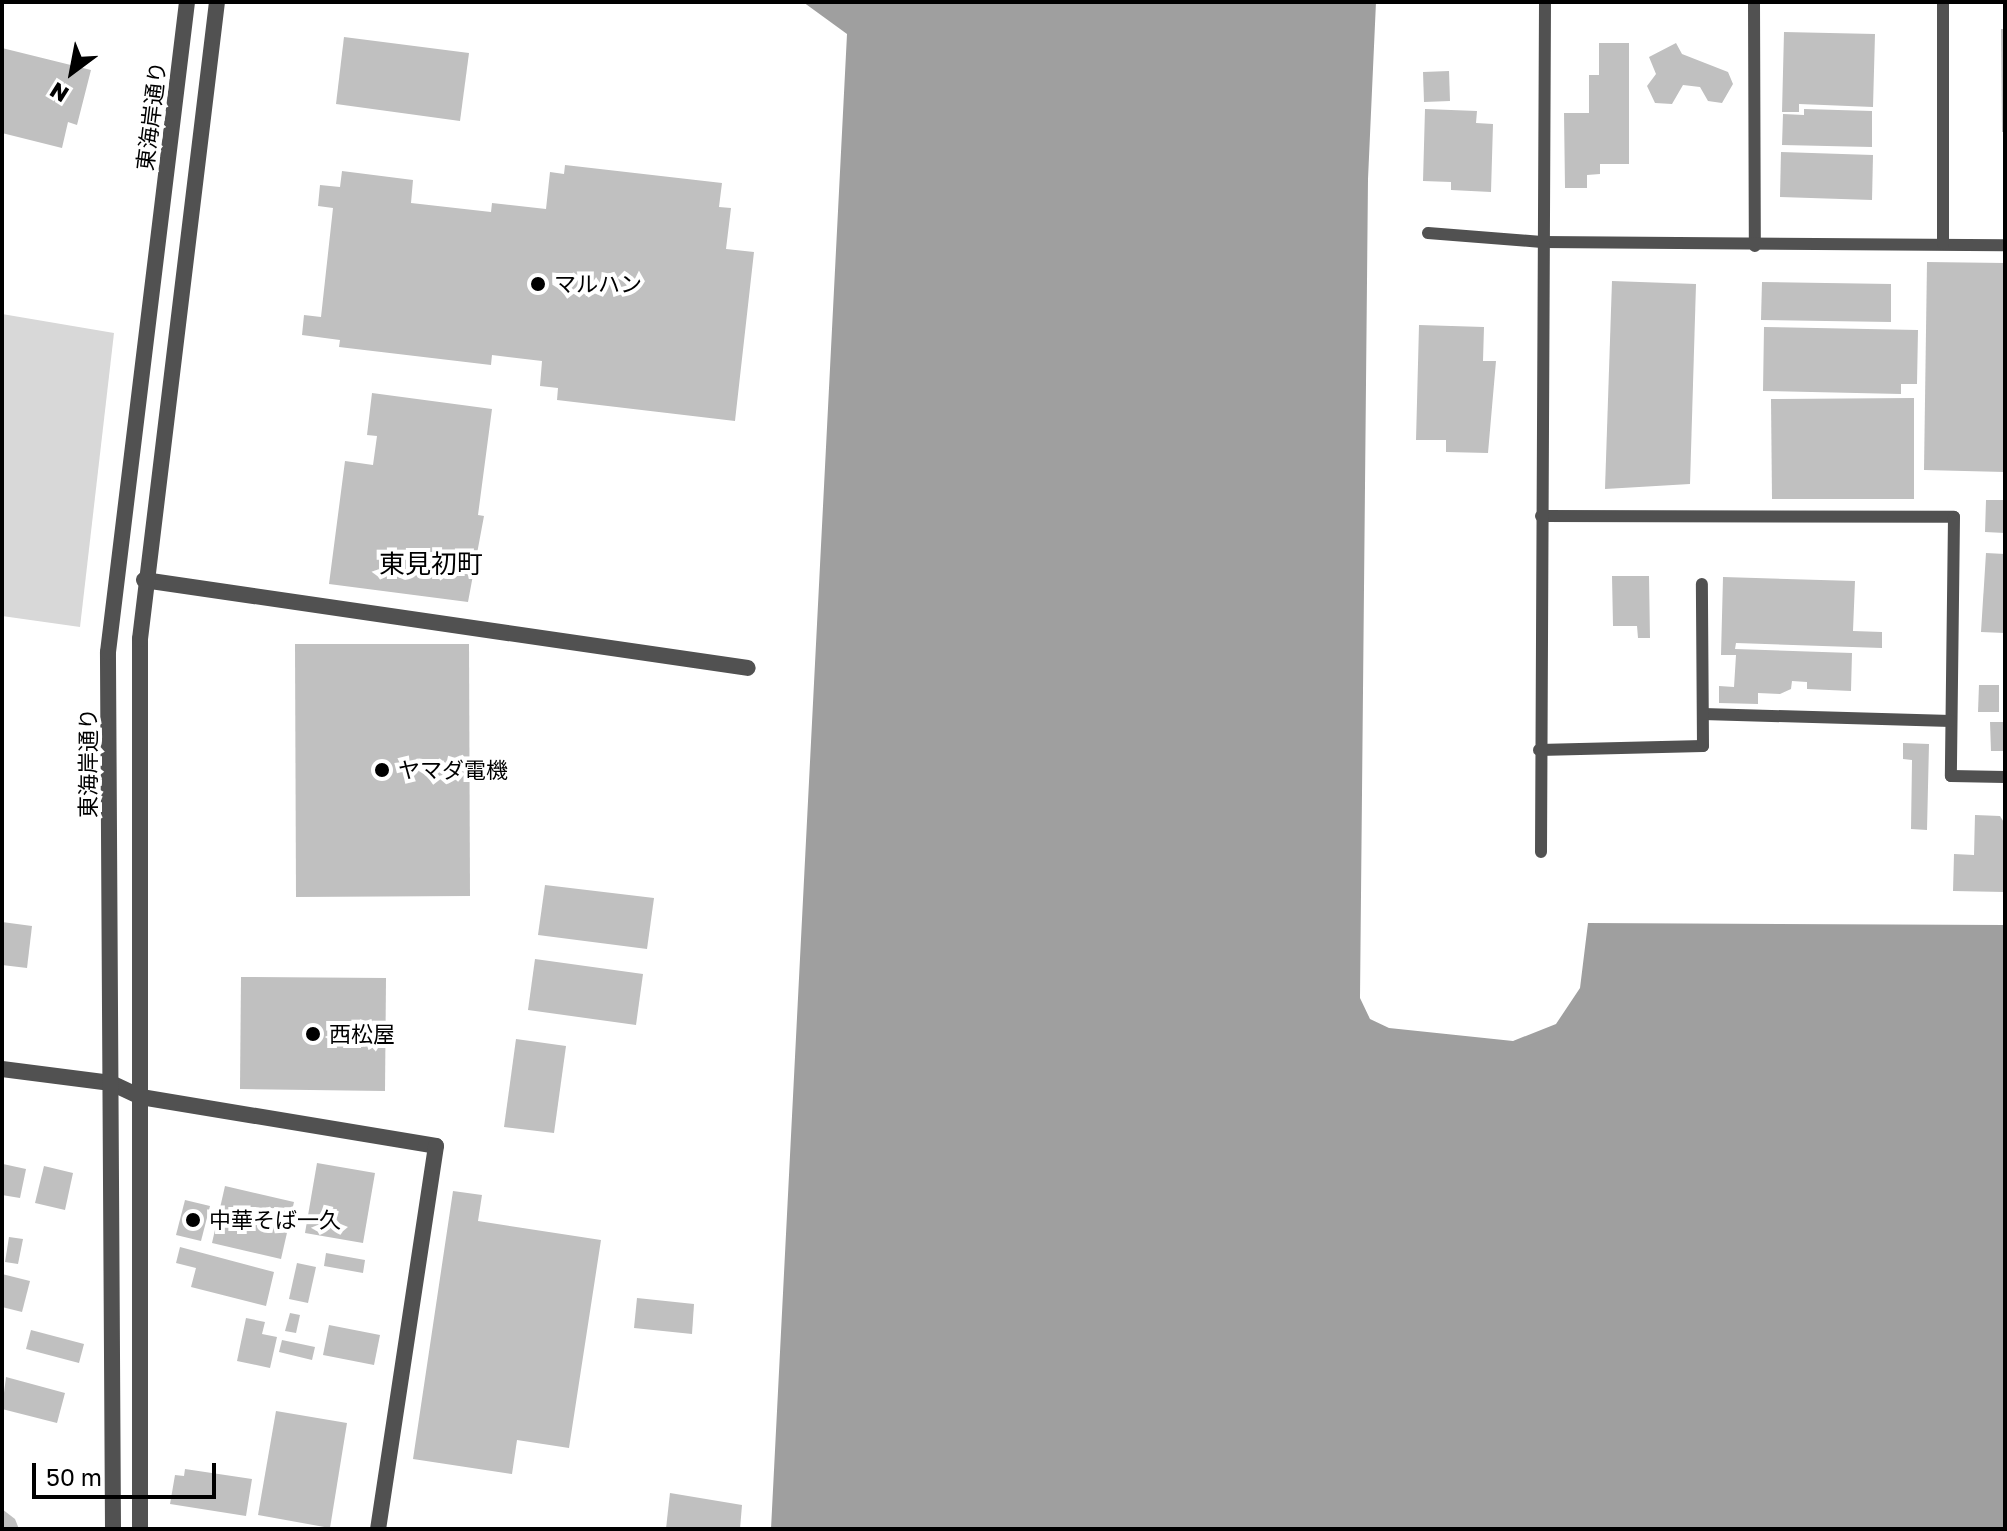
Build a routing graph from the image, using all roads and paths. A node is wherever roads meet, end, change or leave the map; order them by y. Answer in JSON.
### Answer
{"nodes":[{"id":1,"x":187,"y":2,"type":"edge"},
{"id":2,"x":217,"y":2,"type":"edge"},
{"id":3,"x":1545,"y":2,"type":"edge"},
{"id":4,"x":1754,"y":2,"type":"edge"},
{"id":5,"x":1943,"y":2,"type":"edge"},
{"id":6,"x":1428,"y":233,"type":"dead end"},
{"id":7,"x":1542,"y":242,"type":"junction"},
{"id":8,"x":1943,"y":244,"type":"junction"},
{"id":9,"x":2005,"y":245,"type":"edge"},
{"id":10,"x":1755,"y":246,"type":"junction"},
{"id":11,"x":1541,"y":516,"type":"junction"},
{"id":12,"x":144,"y":580,"type":"junction"},
{"id":13,"x":1702,"y":584,"type":"dead end"},
{"id":14,"x":748,"y":668,"type":"dead end"},
{"id":15,"x":1703,"y":714,"type":"junction"},
{"id":16,"x":1951,"y":721,"type":"junction"},
{"id":17,"x":1539,"y":750,"type":"junction"},
{"id":18,"x":2005,"y":777,"type":"edge"},
{"id":19,"x":1541,"y":852,"type":"dead end"},
{"id":20,"x":2,"y":1069,"type":"edge"},
{"id":21,"x":111,"y":1083,"type":"junction"},
{"id":22,"x":141,"y":1097,"type":"junction"},
{"id":23,"x":113,"y":1529,"type":"edge"},
{"id":24,"x":140,"y":1529,"type":"edge"},
{"id":25,"x":378,"y":1529,"type":"edge"}],
"edges":[{"from":1,"to":21,"type":"street","name":"東海岸通り"},
{"from":2,"to":12,"type":"street"},
{"from":3,"to":7,"type":"lane"},
{"from":4,"to":10,"type":"lane"},
{"from":5,"to":8,"type":"lane"},
{"from":6,"to":7,"type":"lane"},
{"from":7,"to":10,"type":"lane"},
{"from":7,"to":11,"type":"lane"},
{"from":8,"to":9,"type":"lane"},
{"from":8,"to":10,"type":"lane"},
{"from":11,"to":16,"type":"lane"},
{"from":11,"to":17,"type":"lane"},
{"from":12,"to":14,"type":"street"},
{"from":12,"to":22,"type":"street"},
{"from":13,"to":15,"type":"lane"},
{"from":15,"to":16,"type":"lane"},
{"from":15,"to":17,"type":"lane"},
{"from":16,"to":18,"type":"lane"},
{"from":17,"to":19,"type":"lane"},
{"from":20,"to":21,"type":"street"},
{"from":21,"to":22,"type":"street"},
{"from":21,"to":23,"type":"street","name":"東海岸通り"},
{"from":22,"to":24,"type":"street"},
{"from":22,"to":25,"type":"street"}]}
